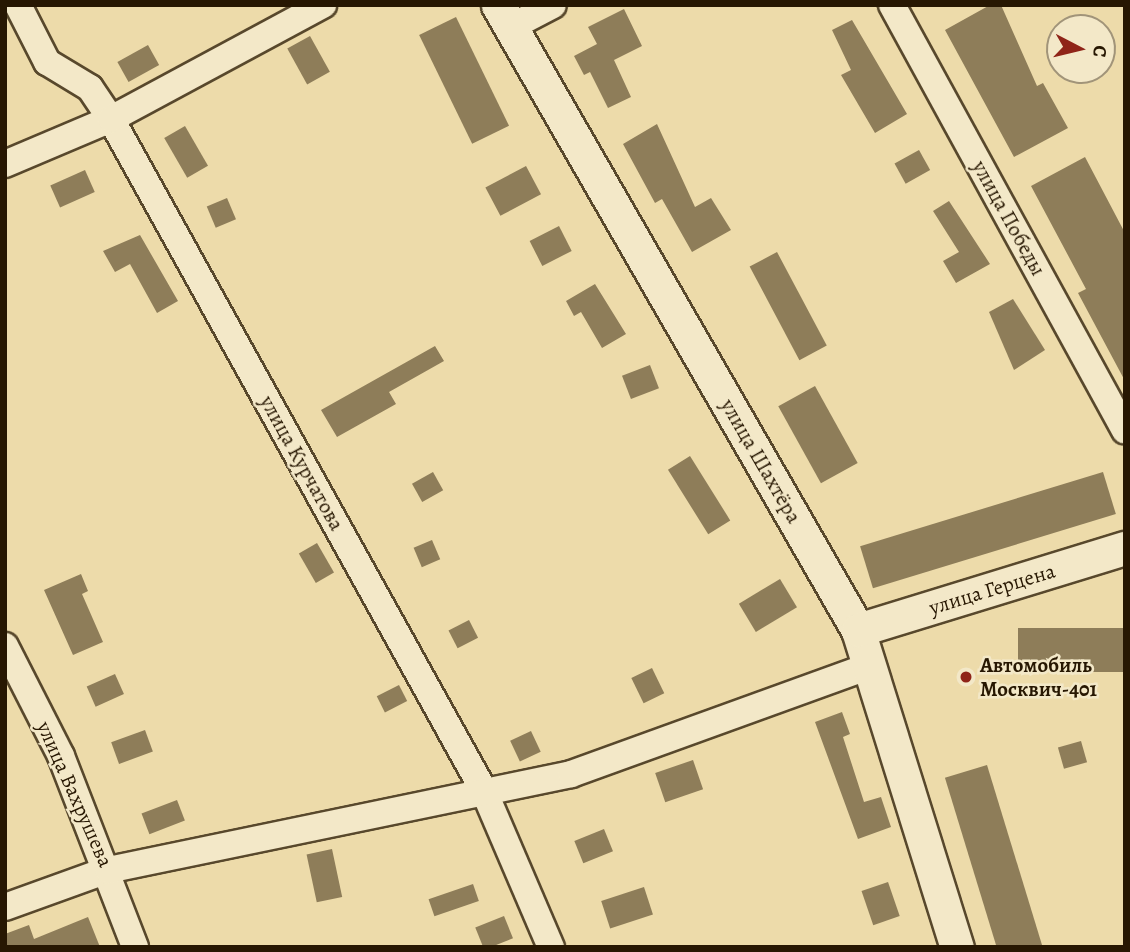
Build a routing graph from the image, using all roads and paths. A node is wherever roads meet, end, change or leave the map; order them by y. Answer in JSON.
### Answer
{"nodes":[{"id":1,"x":18,"y":5,"type":"edge"},
{"id":2,"x":323,"y":5,"type":"edge"},
{"id":3,"x":552,"y":5,"type":"edge"},
{"id":4,"x":892,"y":5,"type":"edge"},
{"id":5,"x":504,"y":16,"type":"edge"},
{"id":6,"x":111,"y":119,"type":"junction"},
{"id":7,"x":5,"y":164,"type":"edge"},
{"id":8,"x":1125,"y":430,"type":"edge"},
{"id":9,"x":1125,"y":548,"type":"edge"},
{"id":10,"x":859,"y":631,"type":"junction"},
{"id":11,"x":5,"y":646,"type":"edge"},
{"id":12,"x":869,"y":666,"type":"junction"},
{"id":13,"x":484,"y":791,"type":"junction"},
{"id":14,"x":108,"y":870,"type":"junction"},
{"id":15,"x":5,"y":907,"type":"edge"},
{"id":16,"x":135,"y":947,"type":"edge"},
{"id":17,"x":551,"y":947,"type":"edge"},
{"id":18,"x":957,"y":947,"type":"edge"}],
"edges":[{"from":1,"to":6,"type":"street","name":"улица Курчатова"},
{"from":2,"to":6,"type":"street"},
{"from":3,"to":5,"type":"street"},
{"from":4,"to":8,"type":"street","name":"улица Победы"},
{"from":5,"to":10,"type":"street","name":"улица Шахтёра"},
{"from":6,"to":7,"type":"street"},
{"from":6,"to":13,"type":"street","name":"улица Курчатова"},
{"from":9,"to":10,"type":"street","name":"улица Герцена"},
{"from":10,"to":12,"type":"street","name":"улица Шахтёра"},
{"from":11,"to":14,"type":"street","name":"улица Вахрушева"},
{"from":12,"to":13,"type":"street"},
{"from":12,"to":18,"type":"street","name":"улица Шахтёра"},
{"from":13,"to":14,"type":"street"},
{"from":13,"to":17,"type":"street","name":"улица Курчатова"},
{"from":14,"to":15,"type":"street"},
{"from":14,"to":16,"type":"street","name":"улица Вахрушева"}]}
